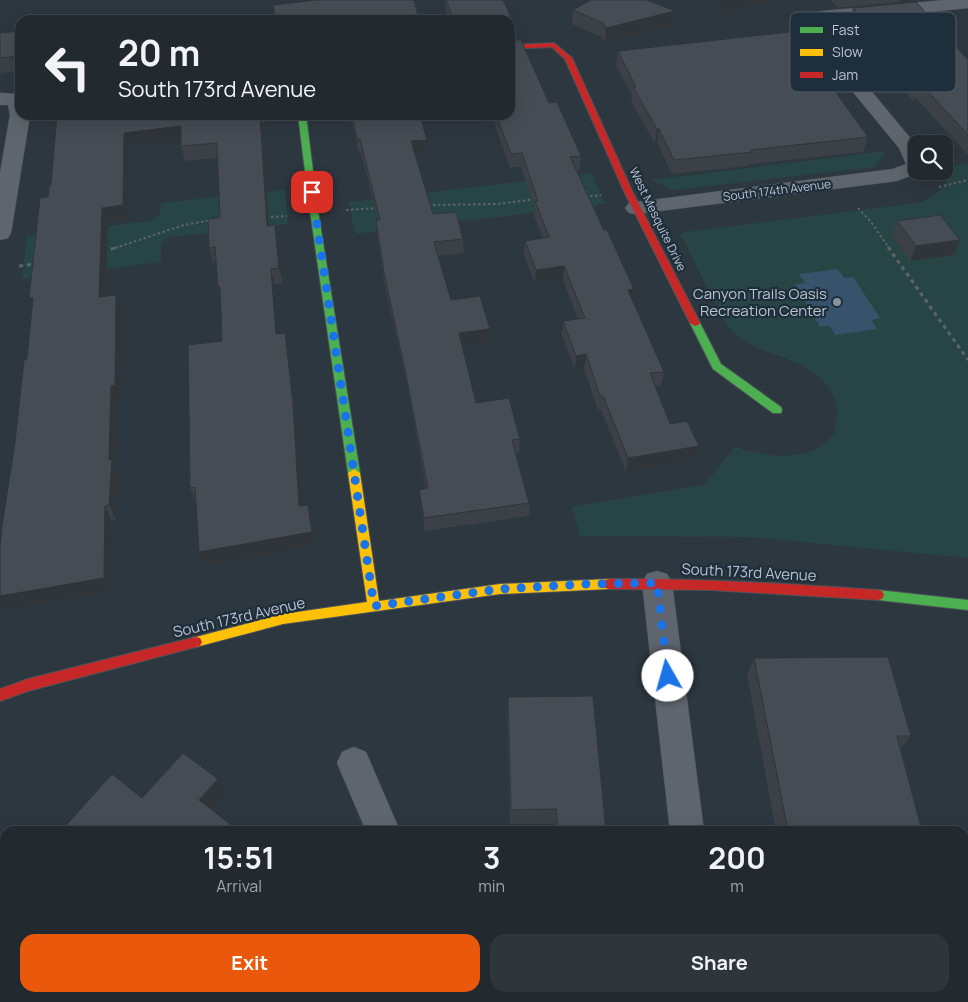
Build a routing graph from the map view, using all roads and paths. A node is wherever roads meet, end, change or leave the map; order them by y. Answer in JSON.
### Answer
{"nodes":[{"id":1,"x":968,"y":3,"type":"edge"},
{"id":2,"x":868,"y":12,"type":"edge"},
{"id":3,"x":515,"y":47,"type":"edge"},
{"id":4,"x":862,"y":92,"type":"edge"},
{"id":5,"x":14,"y":107,"type":"edge"},
{"id":6,"x":303,"y":120,"type":"edge"},
{"id":7,"x":908,"y":147,"type":"edge"},
{"id":8,"x":908,"y":169,"type":"edge"},
{"id":9,"x":968,"y":180,"type":"edge"},
{"id":10,"x":939,"y":187,"type":"dead end"},
{"id":11,"x":607,"y":194,"type":"dead end"},
{"id":12,"x":579,"y":197,"type":"edge"},
{"id":13,"x":540,"y":199,"type":"edge"},
{"id":14,"x":423,"y":205,"type":"edge"},
{"id":15,"x":377,"y":208,"type":"edge"},
{"id":16,"x":636,"y":208,"type":"junction"},
{"id":17,"x":858,"y":208,"type":"dead end"},
{"id":18,"x":346,"y":210,"type":"dead end"},
{"id":19,"x":295,"y":216,"type":"dead end"},
{"id":20,"x":259,"y":218,"type":"edge"},
{"id":21,"x":220,"y":220,"type":"edge"},
{"id":22,"x":0,"y":233,"type":"edge"},
{"id":23,"x":94,"y":254,"type":"edge"},
{"id":24,"x":37,"y":264,"type":"edge"},
{"id":25,"x":19,"y":266,"type":"dead end"},
{"id":26,"x":968,"y":360,"type":"edge"},
{"id":27,"x":777,"y":410,"type":"dead end"},
{"id":28,"x":657,"y":583,"type":"junction"},
{"id":29,"x":968,"y":605,"type":"edge"},
{"id":30,"x":374,"y":606,"type":"junction"},
{"id":31,"x":0,"y":695,"type":"edge"},
{"id":32,"x":354,"y":764,"type":"dead end"},
{"id":33,"x":381,"y":826,"type":"edge"},
{"id":34,"x":686,"y":826,"type":"edge"}],
"edges":[{"from":1,"to":2,"type":"street"},
{"from":3,"to":16,"type":"street","name":"West Mesquite Drive"},
{"from":4,"to":7,"type":"street"},
{"from":5,"to":22,"type":"street"},
{"from":6,"to":30,"type":"street"},
{"from":8,"to":16,"type":"street","name":"South 174th Avenue"},
{"from":9,"to":10,"type":"path"},
{"from":11,"to":12,"type":"path"},
{"from":13,"to":14,"type":"path"},
{"from":15,"to":18,"type":"path"},
{"from":16,"to":27,"type":"street","name":"West Mesquite Drive"},
{"from":17,"to":26,"type":"path"},
{"from":19,"to":20,"type":"path"},
{"from":21,"to":23,"type":"path"},
{"from":24,"to":25,"type":"path"},
{"from":28,"to":29,"type":"street","name":"South 173rd Avenue"},
{"from":28,"to":30,"type":"street","name":"South 173rd Avenue"},
{"from":28,"to":34,"type":"street"},
{"from":30,"to":31,"type":"street","name":"South 173rd Avenue"},
{"from":32,"to":33,"type":"street"}]}
